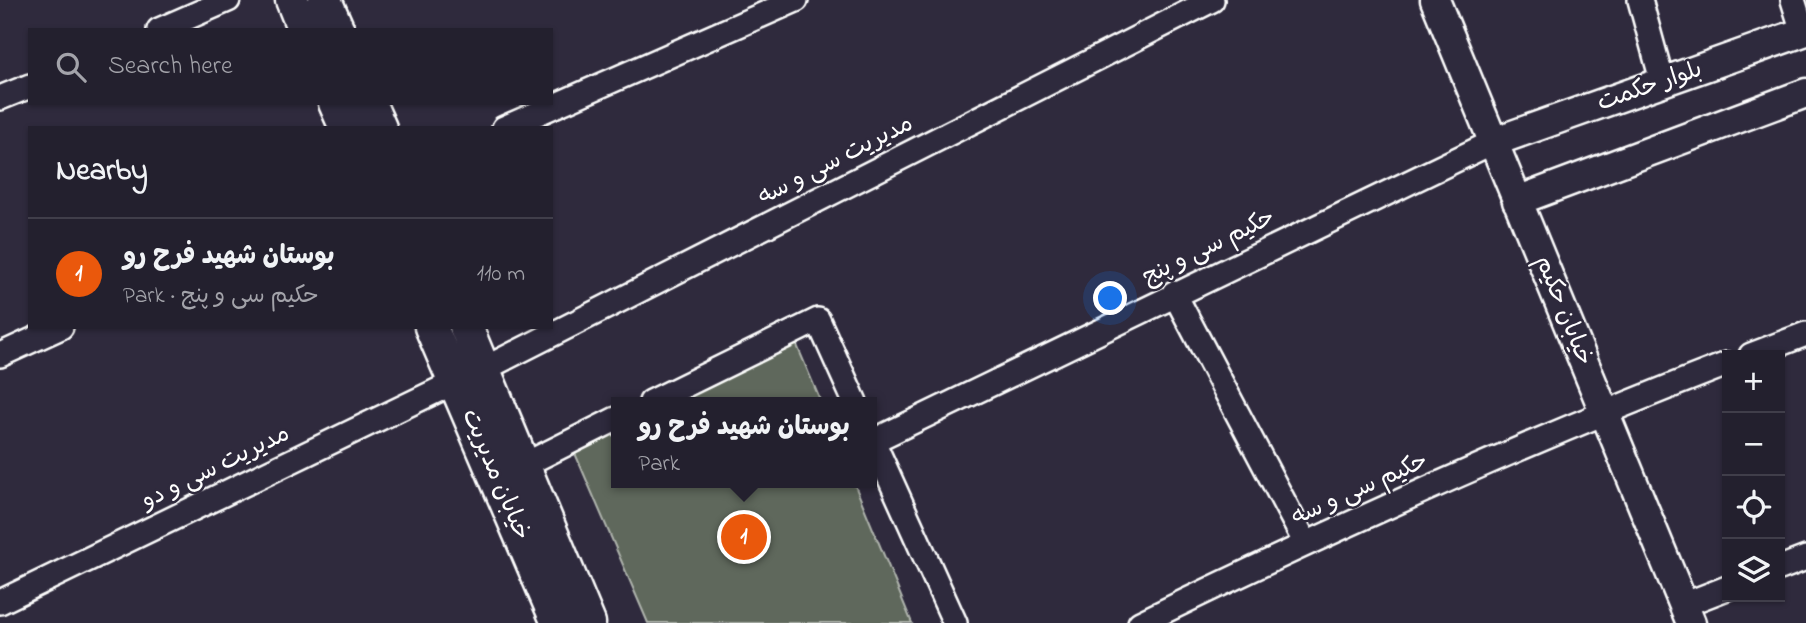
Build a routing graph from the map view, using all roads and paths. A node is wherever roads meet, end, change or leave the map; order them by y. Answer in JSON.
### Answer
{"nodes":[{"id":1,"x":228,"y":0,"type":"edge"},
{"id":2,"x":292,"y":0,"type":"edge"},
{"id":3,"x":325,"y":0,"type":"edge"},
{"id":4,"x":796,"y":0,"type":"edge"},
{"id":5,"x":1212,"y":0,"type":"edge"},
{"id":6,"x":1435,"y":0,"type":"edge"},
{"id":7,"x":1640,"y":0,"type":"edge"},
{"id":8,"x":1793,"y":0,"type":"edge"},
{"id":9,"x":164,"y":28,"type":"edge"},
{"id":10,"x":303,"y":28,"type":"edge"},
{"id":11,"x":337,"y":28,"type":"edge"},
{"id":12,"x":1805,"y":32,"type":"edge"},
{"id":13,"x":1662,"y":84,"type":"junction"},
{"id":14,"x":28,"y":87,"type":"edge"},
{"id":15,"x":1806,"y":93,"type":"edge"},
{"id":16,"x":0,"y":98,"type":"edge"},
{"id":17,"x":336,"y":105,"type":"edge"},
{"id":18,"x":370,"y":105,"type":"edge"},
{"id":19,"x":345,"y":126,"type":"edge"},
{"id":20,"x":379,"y":126,"type":"edge"},
{"id":21,"x":509,"y":126,"type":"edge"},
{"id":22,"x":1493,"y":142,"type":"junction"},
{"id":23,"x":1517,"y":201,"type":"junction"},
{"id":24,"x":1174,"y":293,"type":"junction"},
{"id":25,"x":57,"y":329,"type":"edge"},
{"id":26,"x":432,"y":329,"type":"edge"},
{"id":27,"x":467,"y":329,"type":"edge"},
{"id":28,"x":1806,"y":334,"type":"edge"},
{"id":29,"x":1764,"y":350,"type":"edge"},
{"id":30,"x":0,"y":355,"type":"edge"},
{"id":31,"x":1722,"y":366,"type":"edge"},
{"id":32,"x":484,"y":369,"type":"junction"},
{"id":33,"x":455,"y":382,"type":"junction"},
{"id":34,"x":661,"y":397,"type":"edge"},
{"id":35,"x":853,"y":397,"type":"edge"},
{"id":36,"x":1604,"y":412,"type":"junction"},
{"id":37,"x":611,"y":421,"type":"edge"},
{"id":38,"x":877,"y":438,"type":"edge"},
{"id":39,"x":877,"y":451,"type":"edge"},
{"id":40,"x":524,"y":464,"type":"junction"},
{"id":41,"x":1305,"y":542,"type":"junction"},
{"id":42,"x":1806,"y":558,"type":"edge"},
{"id":43,"x":1785,"y":566,"type":"edge"},
{"id":44,"x":1722,"y":591,"type":"edge"},
{"id":45,"x":0,"y":602,"type":"edge"},
{"id":46,"x":1687,"y":614,"type":"edge"},
{"id":47,"x":558,"y":623,"type":"edge"},
{"id":48,"x":589,"y":623,"type":"edge"},
{"id":49,"x":955,"y":623,"type":"edge"},
{"id":50,"x":1140,"y":623,"type":"edge"}],
"edges":[{"from":1,"to":9,"type":"street"},
{"from":2,"to":10,"type":"main road"},
{"from":3,"to":11,"type":"main road"},
{"from":4,"to":21,"type":"street"},
{"from":5,"to":32,"type":"street","name":"مدیریت سی و سه"},
{"from":6,"to":22,"type":"street","name":"خیابان حکیم"},
{"from":7,"to":13,"type":"street"},
{"from":8,"to":12,"type":"street"},
{"from":12,"to":13,"type":"street","name":"بلوار حکمت"},
{"from":13,"to":22,"type":"street","name":"بلوار حکمت"},
{"from":14,"to":16,"type":"street"},
{"from":15,"to":23,"type":"street"},
{"from":17,"to":19,"type":"main road"},
{"from":18,"to":20,"type":"main road"},
{"from":22,"to":23,"type":"street","name":"خیابان حکیم"},
{"from":22,"to":24,"type":"street","name":"حکیم سی و پنج"},
{"from":23,"to":36,"type":"street","name":"خیابان حکیم"},
{"from":24,"to":38,"type":"street","name":"حکیم سی و پنج"},
{"from":24,"to":41,"type":"street"},
{"from":25,"to":30,"type":"street"},
{"from":26,"to":33,"type":"main road","name":"خیابان مدیریت"},
{"from":27,"to":32,"type":"main road","name":"خیابان مدیریت"},
{"from":28,"to":29,"type":"street"},
{"from":31,"to":36,"type":"street","name":"حکیم سی و سه"},
{"from":32,"to":40,"type":"main road","name":"خیابان مدیریت"},
{"from":33,"to":45,"type":"street","name":"مدیریت سی و دو"},
{"from":33,"to":47,"type":"main road","name":"خیابان مدیریت"},
{"from":34,"to":35,"type":"street"},
{"from":36,"to":41,"type":"street","name":"حکیم سی و سه"},
{"from":36,"to":46,"type":"street","name":"خیابان حکیم"},
{"from":37,"to":40,"type":"street"},
{"from":39,"to":49,"type":"street"},
{"from":40,"to":48,"type":"main road","name":"خیابان مدیریت"},
{"from":41,"to":50,"type":"street","name":"حکیم سی و سه"},
{"from":42,"to":43,"type":"street"},
{"from":44,"to":46,"type":"street"}]}
